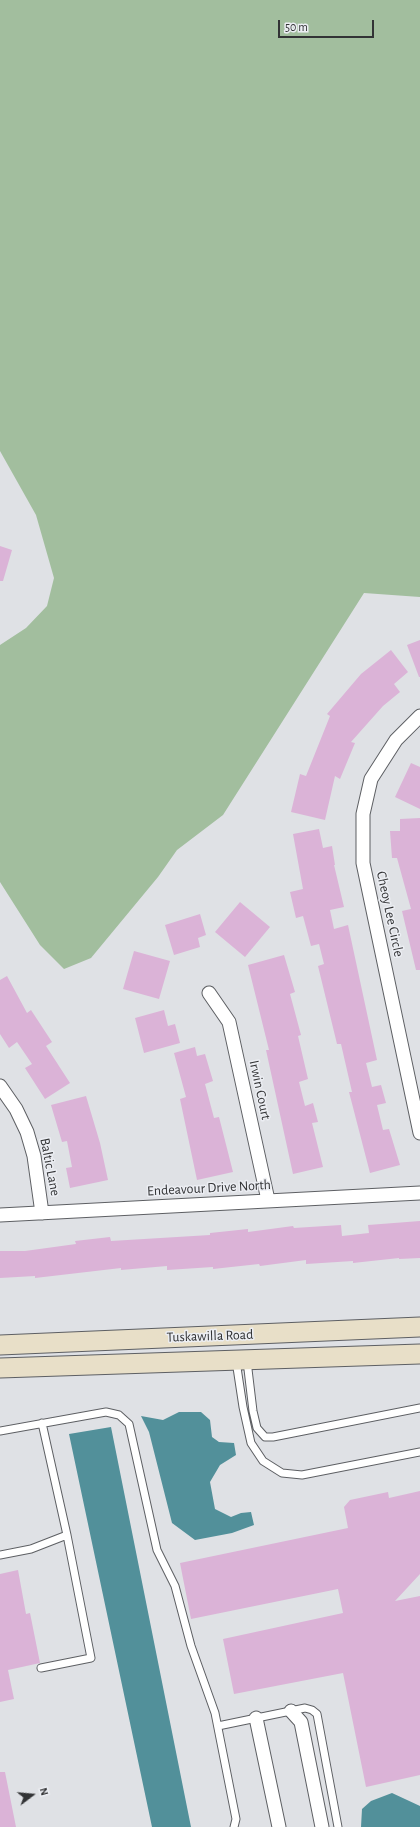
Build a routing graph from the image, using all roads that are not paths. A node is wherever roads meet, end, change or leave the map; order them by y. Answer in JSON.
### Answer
{"nodes":[{"id":1,"x":420,"y":716,"type":"edge"},
{"id":2,"x":209,"y":993,"type":"dead end"},
{"id":3,"x":0,"y":1086,"type":"edge"},
{"id":4,"x":420,"y":1133,"type":"edge"},
{"id":5,"x":420,"y":1193,"type":"edge"},
{"id":6,"x":268,"y":1200,"type":"junction"},
{"id":7,"x":42,"y":1213,"type":"junction"},
{"id":8,"x":0,"y":1215,"type":"edge"},
{"id":9,"x":420,"y":1327,"type":"edge"},
{"id":10,"x":0,"y":1344,"type":"edge"},
{"id":11,"x":420,"y":1354,"type":"edge"},
{"id":12,"x":241,"y":1361,"type":"junction"},
{"id":13,"x":0,"y":1368,"type":"edge"},
{"id":14,"x":420,"y":1408,"type":"edge"},
{"id":15,"x":42,"y":1423,"type":"junction"},
{"id":16,"x":0,"y":1431,"type":"edge"},
{"id":17,"x":420,"y":1452,"type":"edge"},
{"id":18,"x":67,"y":1534,"type":"junction"},
{"id":19,"x":0,"y":1555,"type":"edge"},
{"id":20,"x":41,"y":1668,"type":"dead end"},
{"id":21,"x":291,"y":1710,"type":"junction"},
{"id":22,"x":256,"y":1718,"type":"junction"},
{"id":23,"x":218,"y":1726,"type":"junction"},
{"id":24,"x":234,"y":1827,"type":"edge"},
{"id":25,"x":279,"y":1827,"type":"edge"},
{"id":26,"x":322,"y":1827,"type":"edge"},
{"id":27,"x":338,"y":1827,"type":"edge"}],
"edges":[{"from":1,"to":4,"type":"street","name":"Cheoy Lee Circle"},
{"from":2,"to":6,"type":"street","name":"Irwin Court"},
{"from":3,"to":7,"type":"street","name":"Baltic Lane"},
{"from":5,"to":6,"type":"street","name":"Endeavour Drive North"},
{"from":6,"to":7,"type":"street","name":"Endeavour Drive North"},
{"from":7,"to":8,"type":"street","name":"Endeavour Drive North"},
{"from":9,"to":10,"type":"main road","name":"Tuskawilla Road"},
{"from":11,"to":12,"type":"main road","name":"Tuskawilla Road"},
{"from":12,"to":13,"type":"main road","name":"Tuskawilla Road"},
{"from":12,"to":14,"type":"lane"},
{"from":12,"to":17,"type":"lane"},
{"from":15,"to":16,"type":"lane"},
{"from":15,"to":18,"type":"lane"},
{"from":15,"to":23,"type":"lane"},
{"from":18,"to":19,"type":"lane"},
{"from":18,"to":20,"type":"lane"},
{"from":21,"to":22,"type":"lane"},
{"from":21,"to":26,"type":"street"},
{"from":21,"to":27,"type":"lane"},
{"from":22,"to":23,"type":"lane"},
{"from":22,"to":25,"type":"street"},
{"from":23,"to":24,"type":"lane"}]}
